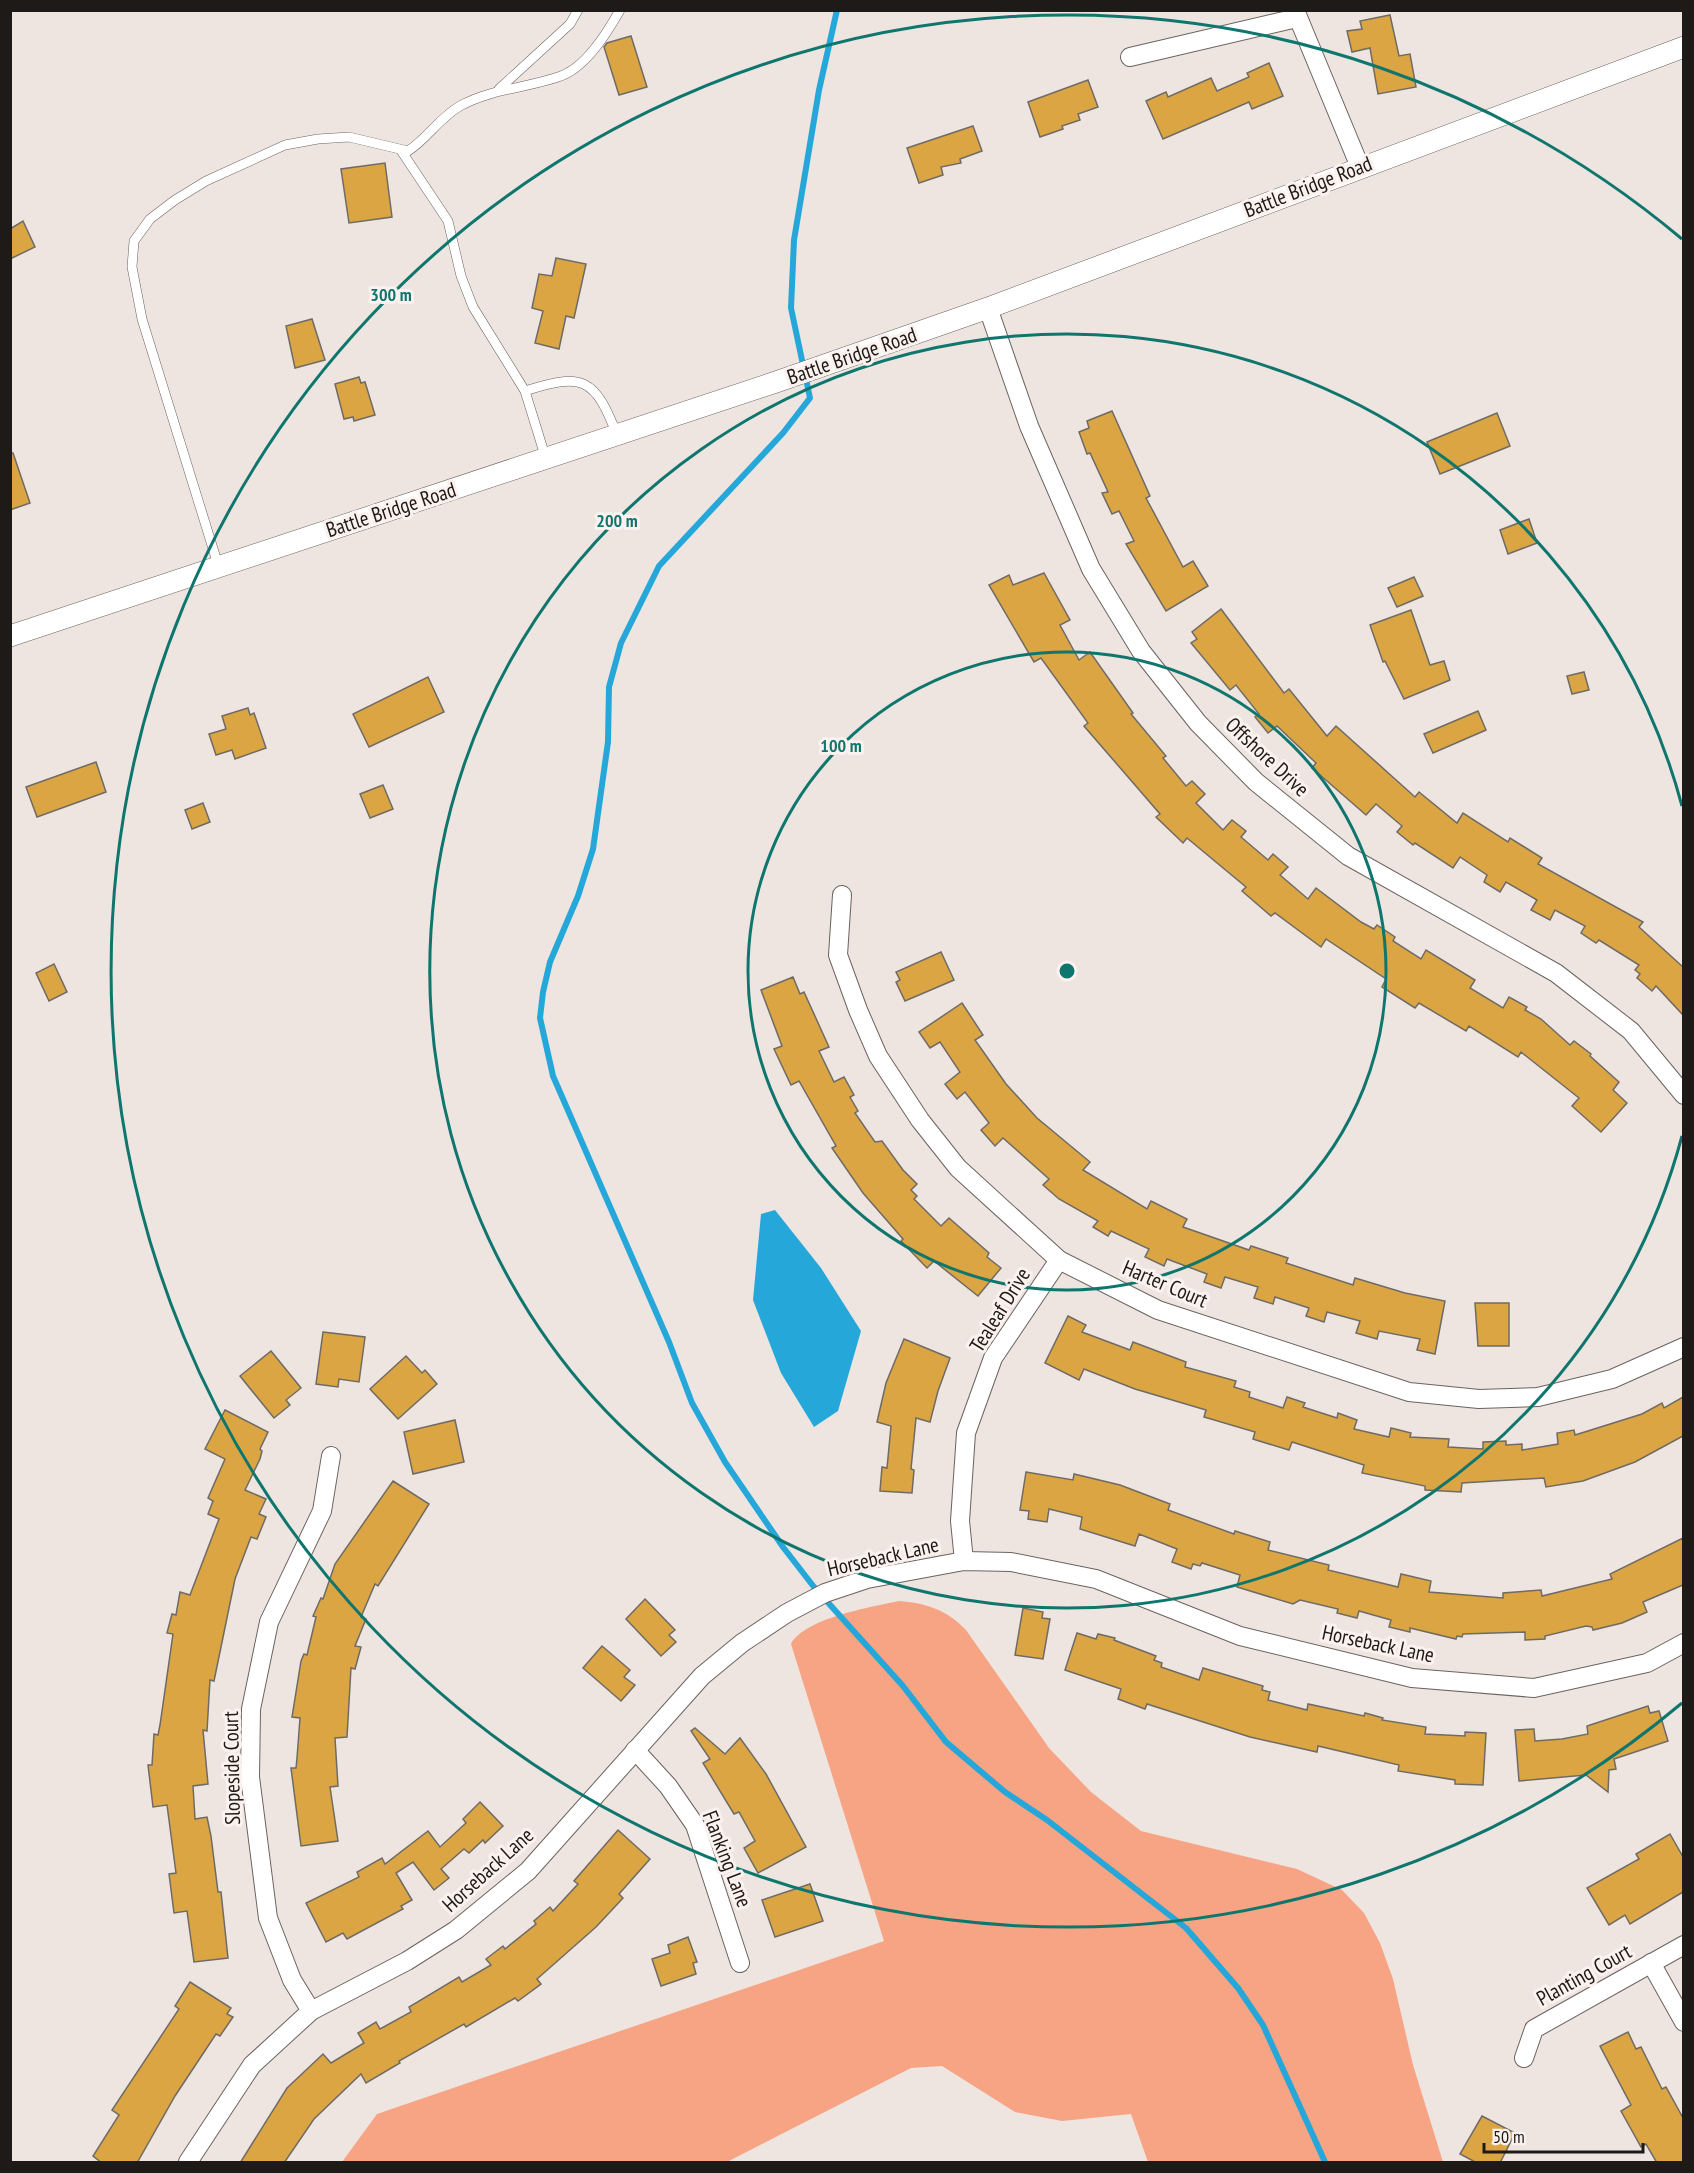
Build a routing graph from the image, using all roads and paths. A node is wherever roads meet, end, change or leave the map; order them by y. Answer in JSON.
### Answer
{"nodes":[{"id":1,"x":578,"y":10,"type":"edge"},
{"id":2,"x":620,"y":10,"type":"edge"},
{"id":3,"x":1296,"y":14,"type":"edge"},
{"id":4,"x":1683,"y":47,"type":"edge"},
{"id":5,"x":1130,"y":57,"type":"dead end"},
{"id":6,"x":495,"y":92,"type":"junction"},
{"id":7,"x":402,"y":152,"type":"junction"},
{"id":8,"x":1360,"y":167,"type":"junction"},
{"id":9,"x":988,"y":308,"type":"junction"},
{"id":10,"x":525,"y":391,"type":"junction"},
{"id":11,"x":617,"y":435,"type":"junction"},
{"id":12,"x":546,"y":459,"type":"junction"},
{"id":13,"x":219,"y":568,"type":"junction"},
{"id":14,"x":10,"y":636,"type":"edge"},
{"id":15,"x":842,"y":895,"type":"dead end"},
{"id":16,"x":1683,"y":1095,"type":"edge"},
{"id":17,"x":1059,"y":1260,"type":"junction"},
{"id":18,"x":1683,"y":1347,"type":"edge"},
{"id":19,"x":332,"y":1456,"type":"dead end"},
{"id":20,"x":964,"y":1561,"type":"junction"},
{"id":21,"x":1683,"y":1644,"type":"edge"},
{"id":22,"x":635,"y":1750,"type":"junction"},
{"id":23,"x":1683,"y":1945,"type":"edge"},
{"id":24,"x":740,"y":1963,"type":"dead end"},
{"id":25,"x":1651,"y":1963,"type":"junction"},
{"id":26,"x":311,"y":2011,"type":"junction"},
{"id":27,"x":1683,"y":2022,"type":"edge"},
{"id":28,"x":1524,"y":2058,"type":"dead end"},
{"id":29,"x":188,"y":2163,"type":"edge"}],
"edges":[{"from":1,"to":6,"type":"lane"},
{"from":2,"to":6,"type":"lane"},
{"from":3,"to":5,"type":"street"},
{"from":3,"to":8,"type":"street"},
{"from":4,"to":8,"type":"street","name":"Battle Bridge Road"},
{"from":6,"to":7,"type":"lane"},
{"from":7,"to":10,"type":"lane"},
{"from":7,"to":13,"type":"lane"},
{"from":8,"to":9,"type":"street","name":"Battle Bridge Road"},
{"from":9,"to":11,"type":"street","name":"Battle Bridge Road"},
{"from":9,"to":16,"type":"street","name":"Offshore Drive"},
{"from":10,"to":11,"type":"lane"},
{"from":10,"to":12,"type":"lane"},
{"from":11,"to":12,"type":"street","name":"Battle Bridge Road"},
{"from":12,"to":13,"type":"street","name":"Battle Bridge Road"},
{"from":13,"to":14,"type":"street","name":"Battle Bridge Road"},
{"from":15,"to":17,"type":"street","name":"Harter Court"},
{"from":17,"to":18,"type":"street","name":"Harter Court"},
{"from":17,"to":20,"type":"street","name":"Tealeaf Drive"},
{"from":19,"to":26,"type":"street","name":"Slopeside Court"},
{"from":20,"to":21,"type":"street","name":"Horseback Lane"},
{"from":20,"to":22,"type":"street","name":"Horseback Lane"},
{"from":22,"to":24,"type":"street","name":"Flanking Lane"},
{"from":22,"to":26,"type":"street","name":"Horseback Lane"},
{"from":23,"to":25,"type":"street","name":"Planting Court"},
{"from":25,"to":27,"type":"street"},
{"from":25,"to":28,"type":"street","name":"Planting Court"},
{"from":26,"to":29,"type":"street","name":"Horseback Lane"}]}
